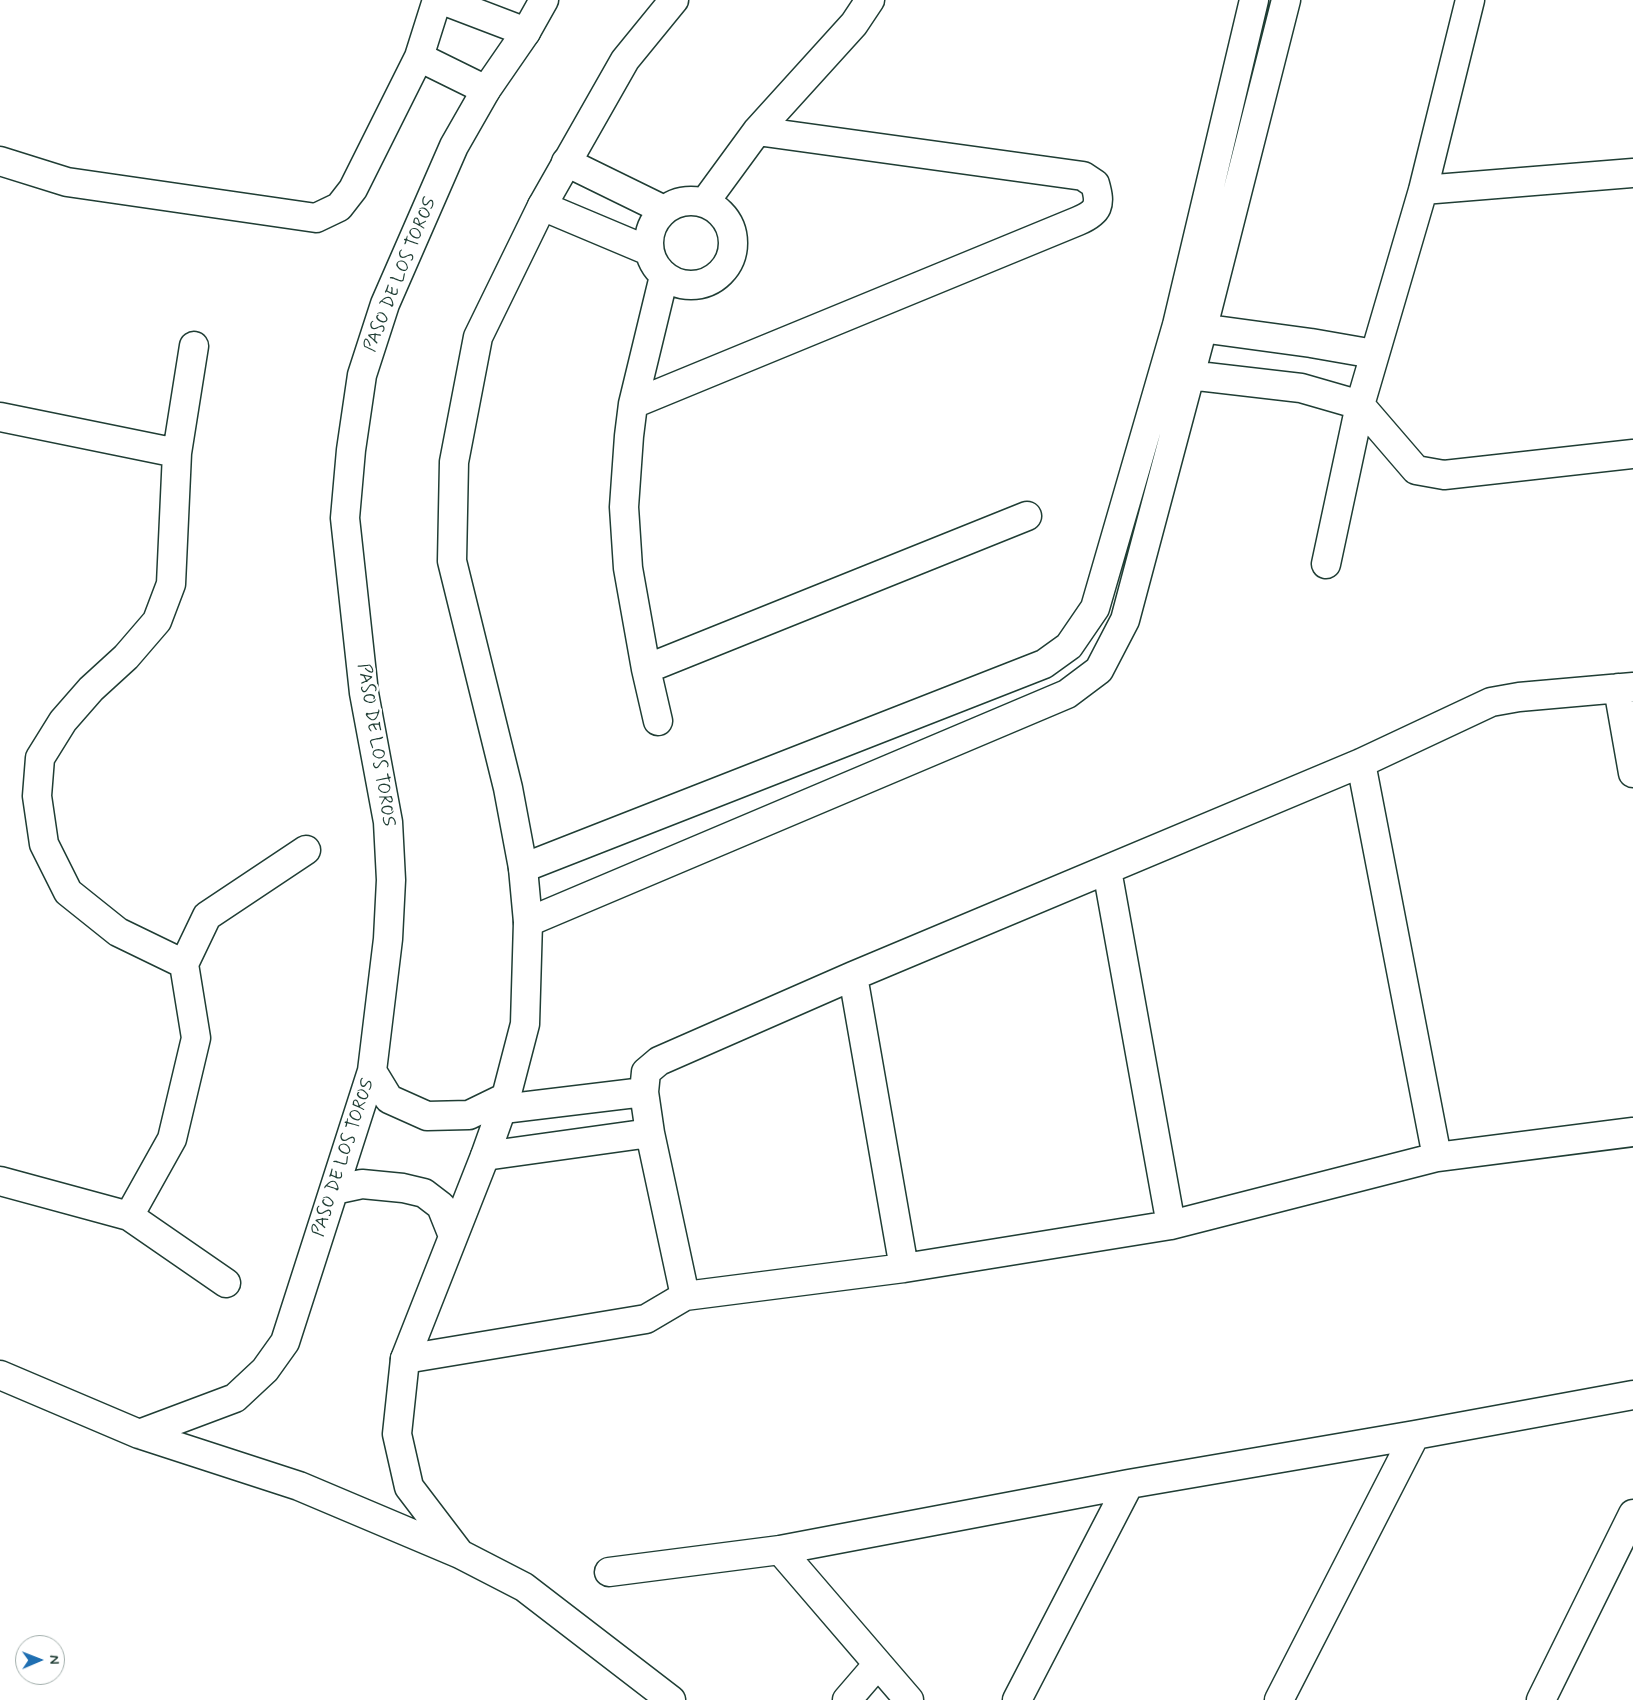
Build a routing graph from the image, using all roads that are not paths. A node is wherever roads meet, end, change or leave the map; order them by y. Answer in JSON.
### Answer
{"nodes":[{"id":1,"x":437,"y":0,"type":"edge"},
{"id":2,"x":442,"y":0,"type":"edge"},
{"id":3,"x":544,"y":0,"type":"edge"},
{"id":4,"x":674,"y":0,"type":"edge"},
{"id":5,"x":870,"y":0,"type":"edge"},
{"id":6,"x":1254,"y":0,"type":"edge"},
{"id":7,"x":1286,"y":0,"type":"edge"},
{"id":8,"x":1470,"y":0,"type":"edge"},
{"id":9,"x":526,"y":32,"type":"junction"},
{"id":10,"x":419,"y":57,"type":"junction"},
{"id":11,"x":486,"y":90,"type":"junction"},
{"id":12,"x":757,"y":131,"type":"junction"},
{"id":13,"x":0,"y":161,"type":"edge"},
{"id":14,"x":566,"y":162,"type":"junction"},
{"id":15,"x":1633,"y":173,"type":"edge"},
{"id":16,"x":1423,"y":190,"type":"junction"},
{"id":17,"x":705,"y":202,"type":"junction"},
{"id":18,"x":542,"y":206,"type":"junction"},
{"id":19,"x":664,"y":210,"type":"junction"},
{"id":20,"x":649,"y":251,"type":"junction"},
{"id":21,"x":664,"y":276,"type":"junction"},
{"id":22,"x":1190,"y":326,"type":"junction"},
{"id":23,"x":194,"y":346,"type":"dead end"},
{"id":24,"x":1374,"y":354,"type":"junction"},
{"id":25,"x":1162,"y":374,"type":"junction"},
{"id":26,"x":1189,"y":375,"type":"junction"},
{"id":27,"x":633,"y":404,"type":"junction"},
{"id":28,"x":1360,"y":405,"type":"junction"},
{"id":29,"x":0,"y":417,"type":"edge"},
{"id":30,"x":177,"y":452,"type":"junction"},
{"id":31,"x":1633,"y":454,"type":"edge"},
{"id":32,"x":1027,"y":516,"type":"dead end"},
{"id":33,"x":1326,"y":564,"type":"dead end"},
{"id":34,"x":646,"y":669,"type":"junction"},
{"id":35,"x":1626,"y":687,"type":"edge"},
{"id":36,"x":658,"y":722,"type":"dead end"},
{"id":37,"x":1361,"y":763,"type":"junction"},
{"id":38,"x":1633,"y":773,"type":"edge"},
{"id":39,"x":306,"y":850,"type":"dead end"},
{"id":40,"x":523,"y":868,"type":"junction"},
{"id":41,"x":1108,"y":870,"type":"junction"},
{"id":42,"x":528,"y":922,"type":"junction"},
{"id":43,"x":184,"y":964,"type":"junction"},
{"id":44,"x":853,"y":976,"type":"junction"},
{"id":45,"x":372,"y":1071,"type":"junction"},
{"id":46,"x":644,"y":1092,"type":"junction"},
{"id":47,"x":505,"y":1103,"type":"junction"},
{"id":48,"x":650,"y":1132,"type":"junction"},
{"id":49,"x":1633,"y":1132,"type":"edge"},
{"id":50,"x":485,"y":1156,"type":"junction"},
{"id":51,"x":1437,"y":1157,"type":"junction"},
{"id":52,"x":0,"y":1181,"type":"edge"},
{"id":53,"x":334,"y":1190,"type":"junction"},
{"id":54,"x":128,"y":1216,"type":"junction"},
{"id":55,"x":1171,"y":1225,"type":"junction"},
{"id":56,"x":453,"y":1236,"type":"junction"},
{"id":57,"x":904,"y":1268,"type":"junction"},
{"id":58,"x":226,"y":1283,"type":"dead end"},
{"id":59,"x":685,"y":1296,"type":"junction"},
{"id":60,"x":405,"y":1359,"type":"junction"},
{"id":61,"x":0,"y":1375,"type":"edge"},
{"id":62,"x":1633,"y":1395,"type":"edge"},
{"id":63,"x":139,"y":1434,"type":"junction"},
{"id":64,"x":1415,"y":1436,"type":"junction"},
{"id":65,"x":1129,"y":1484,"type":"junction"},
{"id":66,"x":1633,"y":1514,"type":"edge"},
{"id":67,"x":780,"y":1550,"type":"junction"},
{"id":68,"x":460,"y":1554,"type":"junction"},
{"id":69,"x":609,"y":1572,"type":"dead end"},
{"id":70,"x":878,"y":1664,"type":"junction"},
{"id":71,"x":671,"y":1700,"type":"edge"},
{"id":72,"x":847,"y":1700,"type":"edge"},
{"id":73,"x":909,"y":1700,"type":"edge"},
{"id":74,"x":1017,"y":1700,"type":"edge"},
{"id":75,"x":1279,"y":1700,"type":"edge"},
{"id":76,"x":1541,"y":1700,"type":"edge"}],
"edges":[{"from":1,"to":10,"type":"street"},
{"from":2,"to":9,"type":"street"},
{"from":3,"to":9,"type":"street","name":"PASO DE LOS TOROS"},
{"from":4,"to":14,"type":"street"},
{"from":5,"to":12,"type":"street"},
{"from":6,"to":22,"type":"street"},
{"from":7,"to":22,"type":"street"},
{"from":8,"to":16,"type":"street"},
{"from":9,"to":11,"type":"street","name":"PASO DE LOS TOROS"},
{"from":10,"to":11,"type":"street"},
{"from":10,"to":13,"type":"street"},
{"from":11,"to":45,"type":"street","name":"PASO DE LOS TOROS"},
{"from":12,"to":17,"type":"street"},
{"from":12,"to":27,"type":"street"},
{"from":14,"to":18,"type":"street"},
{"from":14,"to":19,"type":"street"},
{"from":15,"to":16,"type":"street"},
{"from":16,"to":24,"type":"street"},
{"from":17,"to":19,"type":"street"},
{"from":17,"to":21,"type":"street"},
{"from":18,"to":20,"type":"street"},
{"from":18,"to":40,"type":"street"},
{"from":19,"to":20,"type":"street"},
{"from":20,"to":21,"type":"street"},
{"from":21,"to":27,"type":"street"},
{"from":22,"to":24,"type":"street"},
{"from":22,"to":25,"type":"street"},
{"from":22,"to":26,"type":"street"},
{"from":23,"to":30,"type":"street"},
{"from":24,"to":28,"type":"street"},
{"from":25,"to":26,"type":"street"},
{"from":25,"to":40,"type":"street"},
{"from":26,"to":28,"type":"street"},
{"from":26,"to":42,"type":"street"},
{"from":27,"to":34,"type":"street"},
{"from":28,"to":31,"type":"street"},
{"from":28,"to":33,"type":"street"},
{"from":29,"to":30,"type":"street"},
{"from":30,"to":43,"type":"street"},
{"from":32,"to":34,"type":"street"},
{"from":34,"to":36,"type":"street"},
{"from":35,"to":37,"type":"street"},
{"from":35,"to":38,"type":"street"},
{"from":37,"to":41,"type":"street"},
{"from":37,"to":51,"type":"street"},
{"from":39,"to":43,"type":"street"},
{"from":40,"to":42,"type":"street"},
{"from":41,"to":44,"type":"street"},
{"from":41,"to":55,"type":"street"},
{"from":42,"to":47,"type":"street"},
{"from":43,"to":54,"type":"street"},
{"from":44,"to":46,"type":"street"},
{"from":44,"to":57,"type":"street"},
{"from":45,"to":47,"type":"street"},
{"from":45,"to":53,"type":"street","name":"PASO DE LOS TOROS"},
{"from":46,"to":47,"type":"street"},
{"from":46,"to":48,"type":"street"},
{"from":47,"to":50,"type":"street"},
{"from":48,"to":50,"type":"street"},
{"from":48,"to":59,"type":"street"},
{"from":49,"to":51,"type":"street"},
{"from":50,"to":56,"type":"street"},
{"from":51,"to":55,"type":"street"},
{"from":52,"to":54,"type":"street"},
{"from":53,"to":56,"type":"street"},
{"from":53,"to":63,"type":"street","name":"PASO DE LOS TOROS"},
{"from":54,"to":58,"type":"street"},
{"from":55,"to":57,"type":"street"},
{"from":56,"to":60,"type":"street"},
{"from":57,"to":59,"type":"street"},
{"from":59,"to":60,"type":"street"},
{"from":60,"to":68,"type":"street"},
{"from":61,"to":63,"type":"street"},
{"from":62,"to":64,"type":"street"},
{"from":63,"to":68,"type":"street"},
{"from":64,"to":65,"type":"street"},
{"from":64,"to":75,"type":"street"},
{"from":65,"to":67,"type":"street"},
{"from":65,"to":74,"type":"street"},
{"from":66,"to":76,"type":"street"},
{"from":67,"to":69,"type":"street"},
{"from":67,"to":70,"type":"street"},
{"from":68,"to":71,"type":"street"},
{"from":70,"to":72,"type":"street"},
{"from":70,"to":73,"type":"street"}]}
